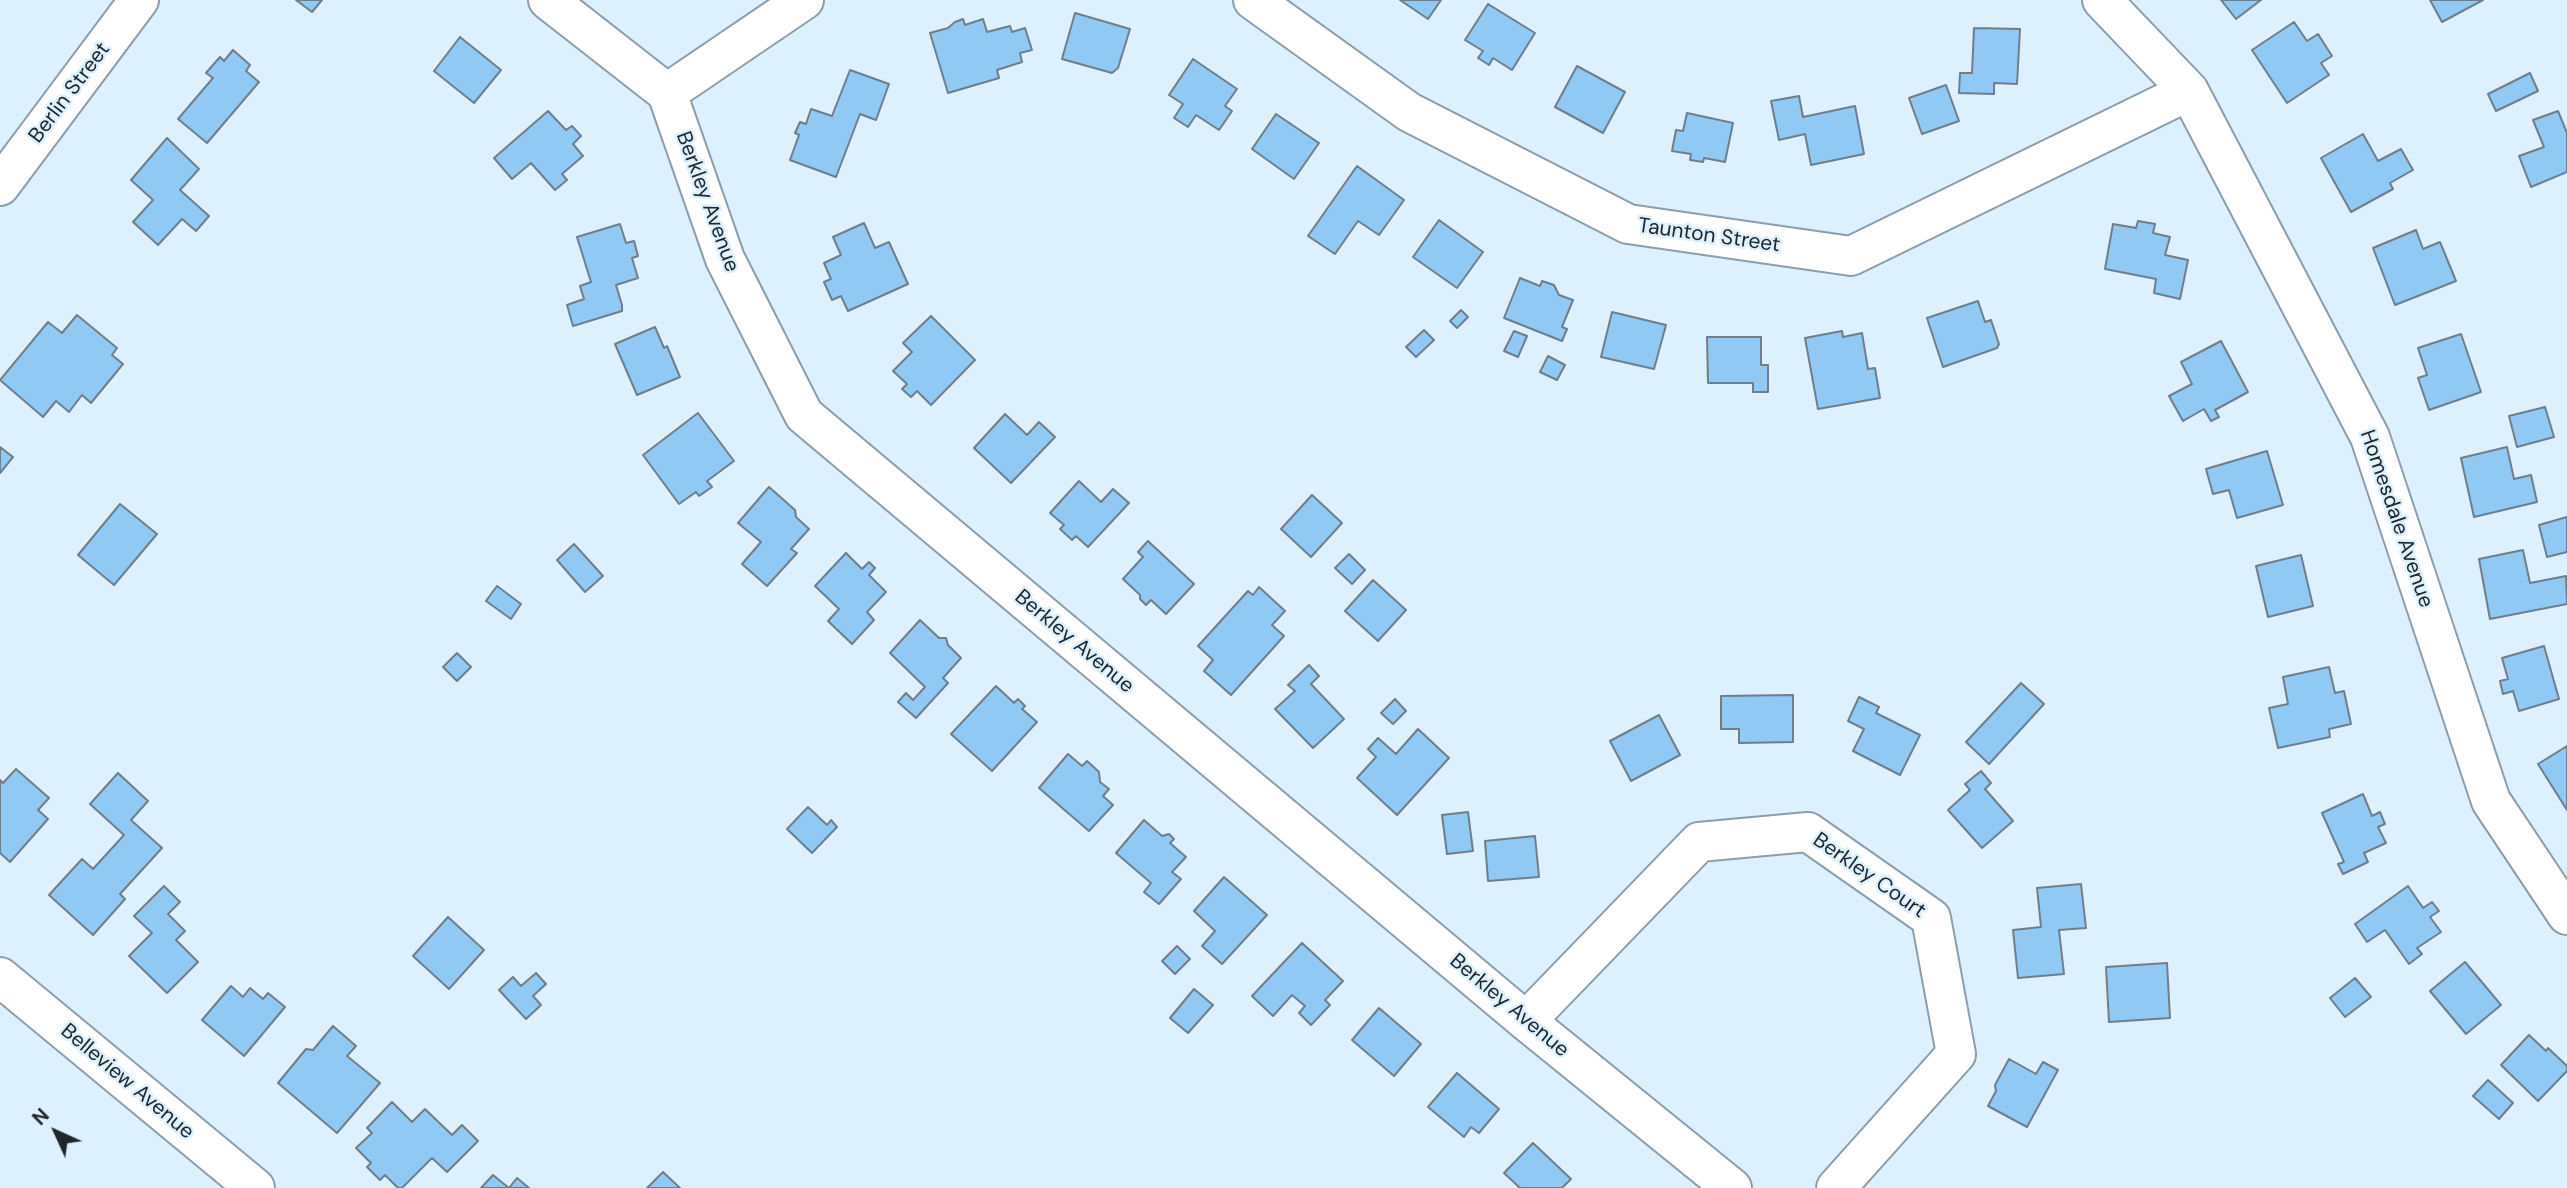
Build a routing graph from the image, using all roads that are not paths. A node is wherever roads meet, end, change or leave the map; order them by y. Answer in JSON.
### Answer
{"nodes":[{"id":1,"x":139,"y":0,"type":"edge"},
{"id":2,"x":548,"y":0,"type":"edge"},
{"id":3,"x":804,"y":0,"type":"edge"},
{"id":4,"x":1253,"y":0,"type":"edge"},
{"id":5,"x":2102,"y":0,"type":"edge"},
{"id":6,"x":2189,"y":91,"type":"junction"},
{"id":7,"x":667,"y":93,"type":"junction"},
{"id":8,"x":0,"y":186,"type":"edge"},
{"id":9,"x":2567,"y":915,"type":"edge"},
{"id":10,"x":0,"y":977,"type":"edge"},
{"id":11,"x":1526,"y":1021,"type":"junction"},
{"id":12,"x":255,"y":1188,"type":"edge"},
{"id":13,"x":1732,"y":1188,"type":"edge"},
{"id":14,"x":1836,"y":1188,"type":"edge"}],
"edges":[{"from":1,"to":8,"type":"street","name":"Berlin Street"},
{"from":2,"to":7,"type":"street"},
{"from":3,"to":7,"type":"street"},
{"from":4,"to":6,"type":"street","name":"Taunton Street"},
{"from":5,"to":6,"type":"street","name":"Homesdale Avenue"},
{"from":6,"to":9,"type":"street","name":"Homesdale Avenue"},
{"from":7,"to":11,"type":"street","name":"Berkley Avenue"},
{"from":10,"to":12,"type":"street","name":"Belleview Avenue"},
{"from":11,"to":13,"type":"street","name":"Berkley Avenue"},
{"from":11,"to":14,"type":"street","name":"Berkley Court"}]}
